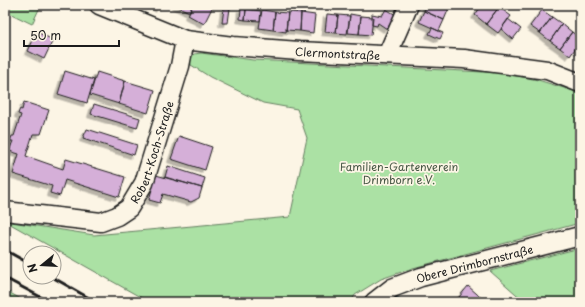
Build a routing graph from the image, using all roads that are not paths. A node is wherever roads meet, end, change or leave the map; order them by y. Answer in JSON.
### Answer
{"nodes":[{"id":1,"x":100,"y":5,"type":"edge"},
{"id":2,"x":409,"y":5,"type":"edge"},
{"id":3,"x":184,"y":40,"type":"junction"},
{"id":4,"x":387,"y":55,"type":"junction"},
{"id":5,"x":580,"y":83,"type":"edge"},
{"id":6,"x":5,"y":211,"type":"edge"},
{"id":7,"x":580,"y":236,"type":"edge"},
{"id":8,"x":374,"y":302,"type":"edge"}],
"edges":[{"from":1,"to":3,"type":"street","name":"Clermontstraße"},
{"from":2,"to":4,"type":"street"},
{"from":3,"to":4,"type":"street","name":"Clermontstraße"},
{"from":3,"to":6,"type":"street","name":"Robert-Koch-Straße"},
{"from":4,"to":5,"type":"street","name":"Clermontstraße"},
{"from":7,"to":8,"type":"street","name":"Obere Drimbornstraße"}]}
